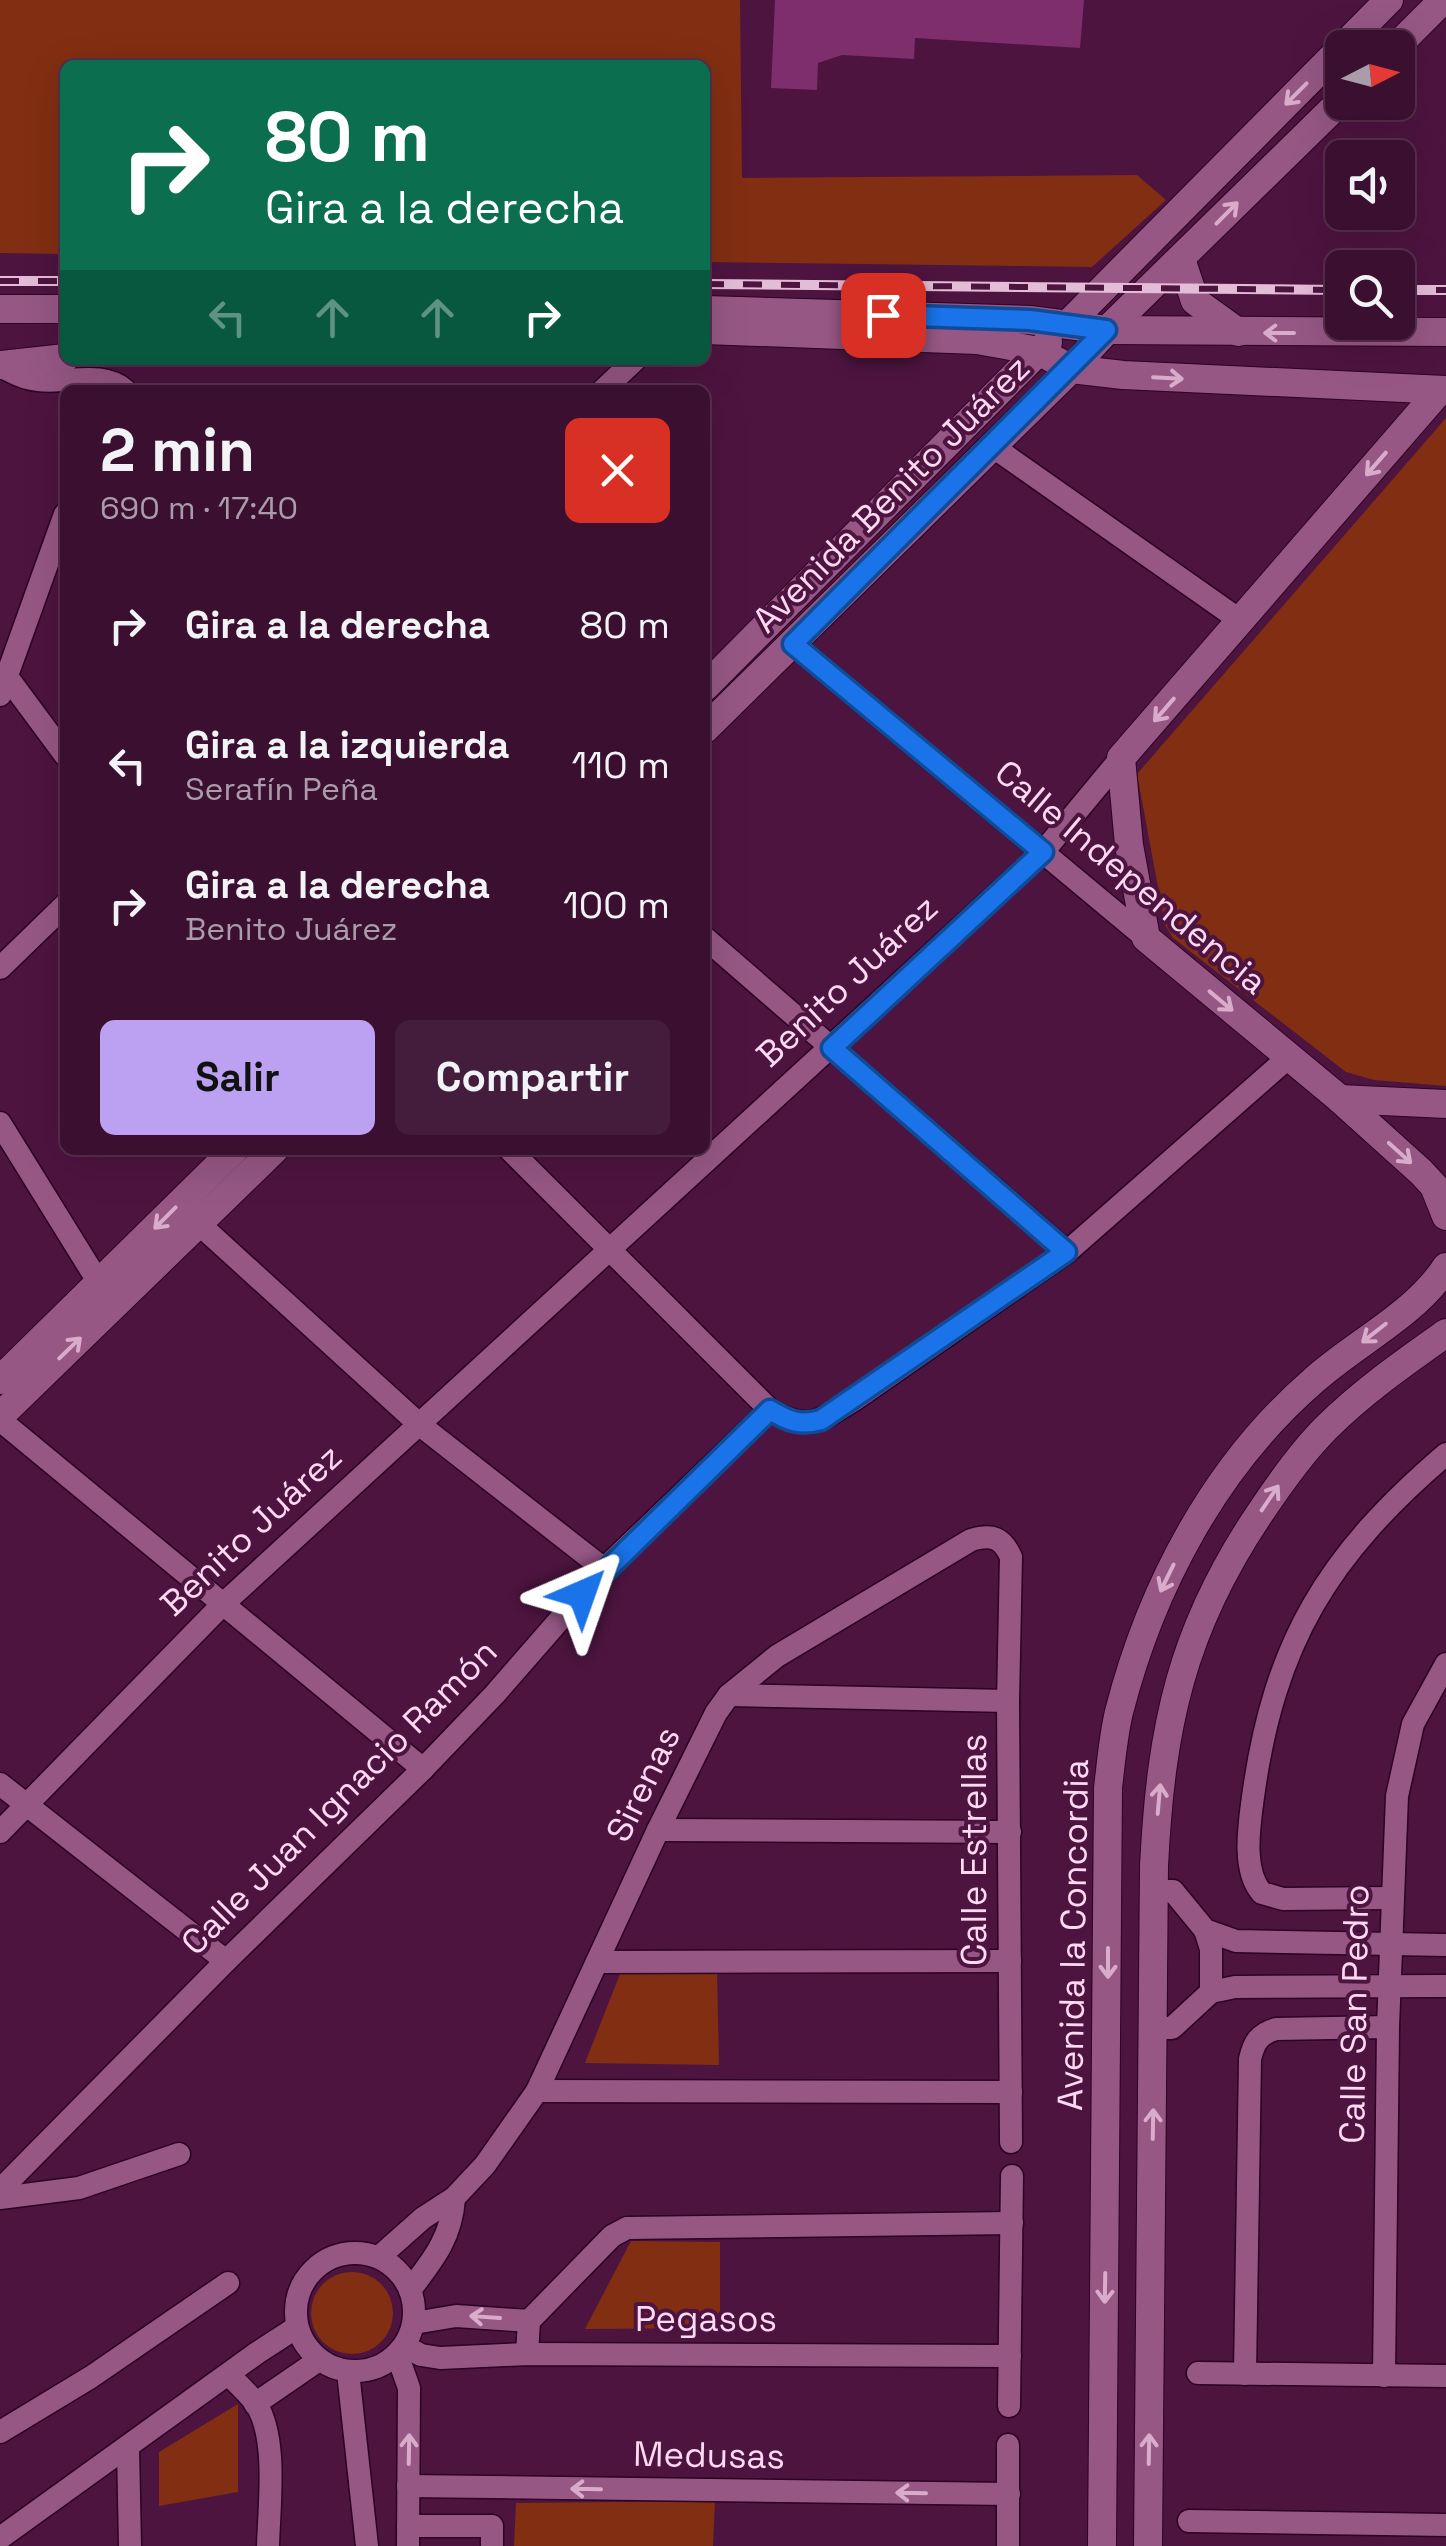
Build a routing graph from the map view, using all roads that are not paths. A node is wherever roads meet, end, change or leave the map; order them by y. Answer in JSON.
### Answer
{"nodes":[{"id":1,"x":1389,"y":0,"type":"edge"},
{"id":2,"x":1442,"y":0,"type":"edge"},
{"id":3,"x":1413,"y":30,"type":"edge"},
{"id":4,"x":1325,"y":117,"type":"edge"},
{"id":5,"x":1181,"y":259,"type":"junction"},
{"id":6,"x":0,"y":309,"type":"edge"},
{"id":7,"x":60,"y":309,"type":"edge"},
{"id":8,"x":710,"y":310,"type":"edge"},
{"id":9,"x":1068,"y":324,"type":"junction"},
{"id":10,"x":710,"y":330,"type":"edge"},
{"id":11,"x":1106,"y":330,"type":"junction"},
{"id":12,"x":1239,"y":332,"type":"junction"},
{"id":13,"x":1446,"y":332,"type":"edge"},
{"id":14,"x":1039,"y":351,"type":"junction"},
{"id":15,"x":60,"y":359,"type":"edge"},
{"id":16,"x":629,"y":365,"type":"edge"},
{"id":17,"x":0,"y":366,"type":"edge"},
{"id":18,"x":1071,"y":368,"type":"junction"},
{"id":19,"x":93,"y":385,"type":"edge"},
{"id":20,"x":607,"y":385,"type":"edge"},
{"id":21,"x":1443,"y":390,"type":"edge"},
{"id":22,"x":992,"y":446,"type":"junction"},
{"id":23,"x":60,"y":528,"type":"edge"},
{"id":24,"x":1241,"y":621,"type":"junction"},
{"id":25,"x":793,"y":644,"type":"junction"},
{"id":26,"x":710,"y":678,"type":"edge"},
{"id":27,"x":4,"y":686,"type":"edge"},
{"id":28,"x":710,"y":724,"type":"edge"},
{"id":29,"x":60,"y":749,"type":"edge"},
{"id":30,"x":1121,"y":758,"type":"junction"},
{"id":31,"x":1043,"y":852,"type":"junction"},
{"id":32,"x":60,"y":910,"type":"edge"},
{"id":33,"x":1146,"y":938,"type":"junction"},
{"id":34,"x":710,"y":942,"type":"edge"},
{"id":35,"x":0,"y":968,"type":"edge"},
{"id":36,"x":832,"y":1048,"type":"junction"},
{"id":37,"x":1289,"y":1057,"type":"junction"},
{"id":38,"x":1340,"y":1099,"type":"junction"},
{"id":39,"x":1446,"y":1104,"type":"edge"},
{"id":40,"x":0,"y":1123,"type":"edge"},
{"id":41,"x":229,"y":1155,"type":"edge"},
{"id":42,"x":269,"y":1155,"type":"edge"},
{"id":43,"x":515,"y":1155,"type":"edge"},
{"id":44,"x":1446,"y":1216,"type":"edge"},
{"id":45,"x":198,"y":1222,"type":"junction"},
{"id":46,"x":607,"y":1249,"type":"junction"},
{"id":47,"x":1066,"y":1252,"type":"junction"},
{"id":48,"x":1446,"y":1267,"type":"edge"},
{"id":49,"x":99,"y":1283,"type":"junction"},
{"id":50,"x":1446,"y":1332,"type":"edge"},
{"id":51,"x":0,"y":1380,"type":"edge"},
{"id":52,"x":770,"y":1410,"type":"junction"},
{"id":53,"x":0,"y":1418,"type":"edge"},
{"id":54,"x":420,"y":1425,"type":"junction"},
{"id":55,"x":1446,"y":1454,"type":"edge"},
{"id":56,"x":1012,"y":1557,"type":"joint"},
{"id":57,"x":604,"y":1569,"type":"junction"},
{"id":58,"x":222,"y":1605,"type":"junction"},
{"id":59,"x":1446,"y":1664,"type":"edge"},
{"id":60,"x":729,"y":1695,"type":"junction"},
{"id":61,"x":1008,"y":1702,"type":"junction"},
{"id":62,"x":423,"y":1769,"type":"junction"},
{"id":63,"x":0,"y":1784,"type":"edge"},
{"id":64,"x":26,"y":1805,"type":"junction"},
{"id":65,"x":658,"y":1830,"type":"junction"},
{"id":66,"x":0,"y":1832,"type":"edge"},
{"id":67,"x":1010,"y":1832,"type":"junction"},
{"id":68,"x":1108,"y":1891,"type":"junction"},
{"id":69,"x":1154,"y":1891,"type":"junction"},
{"id":70,"x":1391,"y":1898,"type":"junction"},
{"id":71,"x":1205,"y":1930,"type":"junction"},
{"id":72,"x":1284,"y":1943,"type":"junction"},
{"id":73,"x":1339,"y":1943,"type":"junction"},
{"id":74,"x":1390,"y":1944,"type":"junction"},
{"id":75,"x":1446,"y":1944,"type":"edge"},
{"id":76,"x":226,"y":1961,"type":"junction"},
{"id":77,"x":1010,"y":1961,"type":"junction"},
{"id":78,"x":597,"y":1962,"type":"junction"},
{"id":79,"x":1339,"y":1985,"type":"junction"},
{"id":80,"x":1286,"y":1986,"type":"junction"},
{"id":81,"x":1389,"y":1986,"type":"junction"},
{"id":82,"x":1446,"y":1986,"type":"edge"},
{"id":83,"x":1211,"y":1992,"type":"junction"},
{"id":84,"x":1388,"y":2027,"type":"junction"},
{"id":85,"x":1154,"y":2028,"type":"junction"},
{"id":86,"x":1108,"y":2029,"type":"junction"},
{"id":87,"x":538,"y":2091,"type":"junction"},
{"id":88,"x":1011,"y":2092,"type":"junction"},
{"id":89,"x":1011,"y":2142,"type":"dead end"},
{"id":90,"x":179,"y":2154,"type":"dead end"},
{"id":91,"x":1012,"y":2176,"type":"dead end"},
{"id":92,"x":0,"y":2190,"type":"edge"},
{"id":93,"x":0,"y":2198,"type":"edge"},
{"id":94,"x":454,"y":2198,"type":"junction"},
{"id":95,"x":1012,"y":2223,"type":"junction"},
{"id":96,"x":379,"y":2257,"type":"junction"},
{"id":97,"x":228,"y":2283,"type":"dead end"},
{"id":98,"x":410,"y":2290,"type":"junction"},
{"id":99,"x":529,"y":2320,"type":"junction"},
{"id":100,"x":414,"y":2322,"type":"junction"},
{"id":101,"x":297,"y":2328,"type":"junction"},
{"id":102,"x":401,"y":2350,"type":"junction"},
{"id":103,"x":526,"y":2354,"type":"junction"},
{"id":104,"x":1010,"y":2356,"type":"junction"},
{"id":105,"x":319,"y":2360,"type":"junction"},
{"id":106,"x":348,"y":2372,"type":"junction"},
{"id":107,"x":1198,"y":2374,"type":"dead end"},
{"id":108,"x":1244,"y":2374,"type":"junction"},
{"id":109,"x":229,"y":2375,"type":"junction"},
{"id":110,"x":1384,"y":2376,"type":"junction"},
{"id":111,"x":1446,"y":2376,"type":"edge"},
{"id":112,"x":255,"y":2404,"type":"junction"},
{"id":113,"x":1009,"y":2406,"type":"dead end"},
{"id":114,"x":0,"y":2432,"type":"edge"},
{"id":115,"x":1008,"y":2445,"type":"dead end"},
{"id":116,"x":128,"y":2448,"type":"junction"},
{"id":117,"x":408,"y":2486,"type":"junction"},
{"id":118,"x":1009,"y":2494,"type":"junction"},
{"id":119,"x":1189,"y":2521,"type":"dead end"},
{"id":120,"x":1446,"y":2525,"type":"edge"},
{"id":121,"x":1238,"y":2534,"type":"edge"},
{"id":122,"x":408,"y":2536,"type":"edge"},
{"id":123,"x":1390,"y":2536,"type":"edge"},
{"id":124,"x":0,"y":2538,"type":"edge"},
{"id":125,"x":130,"y":2546,"type":"edge"},
{"id":126,"x":268,"y":2546,"type":"edge"},
{"id":127,"x":367,"y":2546,"type":"edge"},
{"id":128,"x":492,"y":2546,"type":"edge"},
{"id":129,"x":1008,"y":2546,"type":"edge"},
{"id":130,"x":1102,"y":2546,"type":"edge"},
{"id":131,"x":1148,"y":2546,"type":"edge"}],
"edges":[{"from":1,"to":9,"type":"main road","name":"Avenida Benito Juárez","one_way":true},
{"from":2,"to":3,"type":"main road"},
{"from":5,"to":4,"type":"main road","name":"Avenida Benito Juárez","one_way":true},
{"from":5,"to":11,"type":"main road","name":"Avenida Benito Juárez"},
{"from":5,"to":12,"type":"main road"},
{"from":6,"to":7,"type":"main road"},
{"from":8,"to":9,"type":"main road"},
{"from":9,"to":11,"type":"main road"},
{"from":9,"to":14,"type":"main road","name":"Avenida Benito Juárez"},
{"from":10,"to":14,"type":"main road"},
{"from":11,"to":12,"type":"main road"},
{"from":11,"to":18,"type":"main road","name":"Avenida Benito Juárez"},
{"from":13,"to":12,"type":"main road","one_way":true},
{"from":14,"to":18,"type":"main road"},
{"from":14,"to":26,"type":"main road","name":"Avenida Benito Juárez"},
{"from":15,"to":17,"type":"main road"},
{"from":16,"to":20,"type":"street"},
{"from":17,"to":19,"type":"street"},
{"from":18,"to":21,"type":"main road","one_way":true},
{"from":18,"to":22,"type":"main road","name":"Avenida Benito Juárez"},
{"from":21,"to":24,"type":"main road","name":"Benito Juárez","one_way":true},
{"from":22,"to":24,"type":"street"},
{"from":22,"to":25,"type":"main road","name":"Avenida Benito Juárez"},
{"from":23,"to":27,"type":"street"},
{"from":24,"to":30,"type":"main road","name":"Benito Juárez","one_way":true},
{"from":25,"to":28,"type":"main road","name":"Avenida Benito Juárez"},
{"from":25,"to":31,"type":"street","name":"Calle Independencia"},
{"from":27,"to":29,"type":"street"},
{"from":30,"to":31,"type":"street","name":"Benito Juárez"},
{"from":30,"to":33,"type":"main road"},
{"from":31,"to":33,"type":"street","name":"Calle Independencia"},
{"from":31,"to":36,"type":"street","name":"Benito Juárez"},
{"from":32,"to":35,"type":"street"},
{"from":33,"to":37,"type":"main road","name":"Calle Independencia","one_way":true},
{"from":34,"to":36,"type":"street"},
{"from":36,"to":46,"type":"street","name":"Benito Juárez"},
{"from":36,"to":47,"type":"street"},
{"from":37,"to":38,"type":"main road","name":"Calle Independencia"},
{"from":37,"to":47,"type":"street"},
{"from":38,"to":39,"type":"main road"},
{"from":38,"to":44,"type":"main road","name":"Calle Independencia","one_way":true},
{"from":40,"to":49,"type":"street"},
{"from":41,"to":49,"type":"main road","one_way":true},
{"from":42,"to":45,"type":"main road"},
{"from":43,"to":46,"type":"street"},
{"from":53,"to":45,"type":"main road","one_way":true},
{"from":45,"to":54,"type":"street"},
{"from":46,"to":52,"type":"street"},
{"from":46,"to":54,"type":"street","name":"Benito Juárez"},
{"from":47,"to":52,"type":"street"},
{"from":48,"to":68,"type":"main road","name":"Avenida la Concordia","one_way":true},
{"from":49,"to":51,"type":"main road"},
{"from":69,"to":50,"type":"main road","one_way":true},
{"from":52,"to":57,"type":"street","name":"Calle Juan Ignacio Ramón"},
{"from":53,"to":58,"type":"street"},
{"from":54,"to":57,"type":"street"},
{"from":54,"to":58,"type":"street","name":"Benito Juárez"},
{"from":55,"to":70,"type":"street"},
{"from":56,"to":60,"type":"street","name":"Sirenas"},
{"from":56,"to":61,"type":"street","name":"Calle Estrellas"},
{"from":57,"to":62,"type":"street","name":"Calle Juan Ignacio Ramón"},
{"from":58,"to":62,"type":"street"},
{"from":58,"to":64,"type":"street","name":"Benito Juárez"},
{"from":59,"to":70,"type":"street","name":"Calle San Pedro"},
{"from":60,"to":61,"type":"street"},
{"from":60,"to":65,"type":"street","name":"Sirenas"},
{"from":61,"to":67,"type":"street","name":"Calle Estrellas"},
{"from":62,"to":76,"type":"street","name":"Calle Juan Ignacio Ramón"},
{"from":63,"to":64,"type":"street"},
{"from":64,"to":66,"type":"street","name":"Benito Juárez"},
{"from":64,"to":76,"type":"street"},
{"from":65,"to":67,"type":"street"},
{"from":65,"to":78,"type":"street","name":"Sirenas"},
{"from":67,"to":77,"type":"street","name":"Calle Estrellas"},
{"from":68,"to":69,"type":"main road"},
{"from":68,"to":86,"type":"main road","name":"Avenida la Concordia","one_way":true},
{"from":69,"to":71,"type":"street"},
{"from":69,"to":85,"type":"main road"},
{"from":70,"to":74,"type":"street","name":"Calle San Pedro"},
{"from":71,"to":72,"type":"street"},
{"from":71,"to":83,"type":"street"},
{"from":72,"to":73,"type":"street"},
{"from":72,"to":80,"type":"street"},
{"from":73,"to":74,"type":"street"},
{"from":73,"to":79,"type":"street"},
{"from":74,"to":75,"type":"street"},
{"from":74,"to":81,"type":"street","name":"Calle San Pedro"},
{"from":76,"to":92,"type":"street","name":"Calle Juan Ignacio Ramón"},
{"from":77,"to":78,"type":"street"},
{"from":77,"to":88,"type":"street","name":"Calle Estrellas"},
{"from":78,"to":87,"type":"street","name":"Sirenas"},
{"from":79,"to":80,"type":"street"},
{"from":79,"to":81,"type":"street"},
{"from":80,"to":83,"type":"street"},
{"from":81,"to":82,"type":"street"},
{"from":81,"to":84,"type":"street","name":"Calle San Pedro"},
{"from":83,"to":85,"type":"street"},
{"from":84,"to":108,"type":"street"},
{"from":84,"to":110,"type":"street","name":"Calle San Pedro"},
{"from":85,"to":86,"type":"main road"},
{"from":131,"to":85,"type":"main road","one_way":true},
{"from":86,"to":130,"type":"main road","name":"Avenida la Concordia","one_way":true},
{"from":87,"to":88,"type":"street"},
{"from":87,"to":94,"type":"street","name":"Sirenas"},
{"from":88,"to":89,"type":"street","name":"Calle Estrellas"},
{"from":90,"to":93,"type":"street"},
{"from":91,"to":95,"type":"street"},
{"from":94,"to":96,"type":"street","name":"Sirenas"},
{"from":94,"to":98,"type":"street","name":"Sirenas"},
{"from":95,"to":99,"type":"street"},
{"from":95,"to":104,"type":"street"},
{"from":96,"to":98,"type":"street"},
{"from":96,"to":101,"type":"street"},
{"from":97,"to":114,"type":"street"},
{"from":98,"to":100,"type":"street"},
{"from":99,"to":100,"type":"street","one_way":true},
{"from":99,"to":103,"type":"street"},
{"from":100,"to":102,"type":"street"},
{"from":101,"to":105,"type":"street"},
{"from":101,"to":109,"type":"street"},
{"from":102,"to":103,"type":"street","name":"Pegasos"},
{"from":102,"to":106,"type":"street"},
{"from":117,"to":102,"type":"street","one_way":true},
{"from":103,"to":104,"type":"street","name":"Pegasos"},
{"from":104,"to":113,"type":"street"},
{"from":105,"to":106,"type":"street"},
{"from":105,"to":112,"type":"street"},
{"from":106,"to":127,"type":"street"},
{"from":107,"to":108,"type":"street"},
{"from":108,"to":110,"type":"street"},
{"from":109,"to":112,"type":"street"},
{"from":109,"to":116,"type":"street"},
{"from":110,"to":111,"type":"street"},
{"from":112,"to":126,"type":"street"},
{"from":115,"to":118,"type":"street"},
{"from":116,"to":124,"type":"street"},
{"from":116,"to":125,"type":"street"},
{"from":118,"to":117,"type":"street","name":"Medusas","one_way":true},
{"from":117,"to":122,"type":"street"},
{"from":118,"to":129,"type":"street"},
{"from":119,"to":121,"type":"street"},
{"from":120,"to":123,"type":"street"},
{"from":121,"to":123,"type":"street"},
{"from":122,"to":128,"type":"street"}]}
